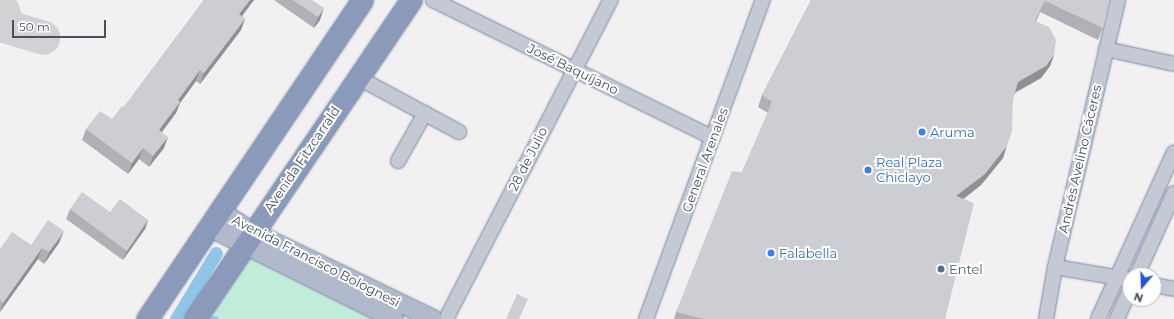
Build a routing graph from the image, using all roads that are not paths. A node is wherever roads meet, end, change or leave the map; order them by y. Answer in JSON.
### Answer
{"nodes":[{"id":1,"x":362,"y":0,"type":"edge"},
{"id":2,"x":411,"y":0,"type":"edge"},
{"id":3,"x":432,"y":0,"type":"edge"},
{"id":4,"x":611,"y":0,"type":"edge"},
{"id":5,"x":763,"y":0,"type":"edge"},
{"id":6,"x":1118,"y":0,"type":"edge"},
{"id":7,"x":1106,"y":49,"type":"junction"},
{"id":8,"x":1174,"y":64,"type":"edge"},
{"id":9,"x":574,"y":70,"type":"junction"},
{"id":10,"x":357,"y":77,"type":"junction"},
{"id":11,"x":424,"y":113,"type":"junction"},
{"id":12,"x":459,"y":132,"type":"dead end"},
{"id":13,"x":713,"y":138,"type":"junction"},
{"id":14,"x":1174,"y":152,"type":"edge"},
{"id":15,"x":398,"y":161,"type":"dead end"},
{"id":16,"x":1174,"y":193,"type":"edge"},
{"id":17,"x":216,"y":220,"type":"junction"},
{"id":18,"x":248,"y":239,"type":"junction"},
{"id":19,"x":1055,"y":266,"type":"junction"},
{"id":20,"x":1127,"y":267,"type":"edge"},
{"id":21,"x":1141,"y":267,"type":"edge"},
{"id":22,"x":1122,"y":278,"type":"edge"},
{"id":23,"x":1122,"y":280,"type":"edge"},
{"id":24,"x":1162,"y":287,"type":"edge"},
{"id":25,"x":1174,"y":289,"type":"edge"},
{"id":26,"x":1122,"y":307,"type":"edge"},
{"id":27,"x":147,"y":319,"type":"edge"},
{"id":28,"x":195,"y":319,"type":"edge"},
{"id":29,"x":394,"y":319,"type":"edge"},
{"id":30,"x":433,"y":319,"type":"edge"},
{"id":31,"x":446,"y":319,"type":"edge"},
{"id":32,"x":646,"y":319,"type":"edge"},
{"id":33,"x":1046,"y":319,"type":"edge"},
{"id":34,"x":1098,"y":319,"type":"edge"},
{"id":35,"x":1117,"y":319,"type":"edge"}],
"edges":[{"from":1,"to":17,"type":"highway"},
{"from":2,"to":10,"type":"highway","name":"Avenida Fitzcarrald"},
{"from":3,"to":9,"type":"street","name":"José Baquíjano"},
{"from":4,"to":9,"type":"street","name":"28 de Julio"},
{"from":5,"to":13,"type":"street","name":"General Arenales"},
{"from":6,"to":7,"type":"street","name":"Andrés Avelino Cáceres"},
{"from":7,"to":8,"type":"street"},
{"from":7,"to":19,"type":"street","name":"Andrés Avelino Cáceres"},
{"from":9,"to":13,"type":"street","name":"José Baquíjano"},
{"from":9,"to":31,"type":"street","name":"28 de Julio"},
{"from":10,"to":11,"type":"street"},
{"from":10,"to":18,"type":"highway","name":"Avenida Fitzcarrald"},
{"from":11,"to":12,"type":"street"},
{"from":11,"to":15,"type":"street"},
{"from":13,"to":32,"type":"street","name":"General Arenales"},
{"from":14,"to":20,"type":"street"},
{"from":16,"to":21,"type":"street"},
{"from":17,"to":18,"type":"main road","name":"Avenida Francisco Bolognesi"},
{"from":17,"to":27,"type":"highway"},
{"from":18,"to":28,"type":"highway","name":"Avenida Fitzcarrald"},
{"from":18,"to":29,"type":"main road","name":"Avenida Francisco Bolognesi"},
{"from":18,"to":30,"type":"main road","name":"Avenida Francisco Bolognesi"},
{"from":19,"to":22,"type":"street"},
{"from":19,"to":33,"type":"street","name":"Andrés Avelino Cáceres"},
{"from":23,"to":34,"type":"street"},
{"from":24,"to":25,"type":"street"},
{"from":26,"to":35,"type":"street"}]}
